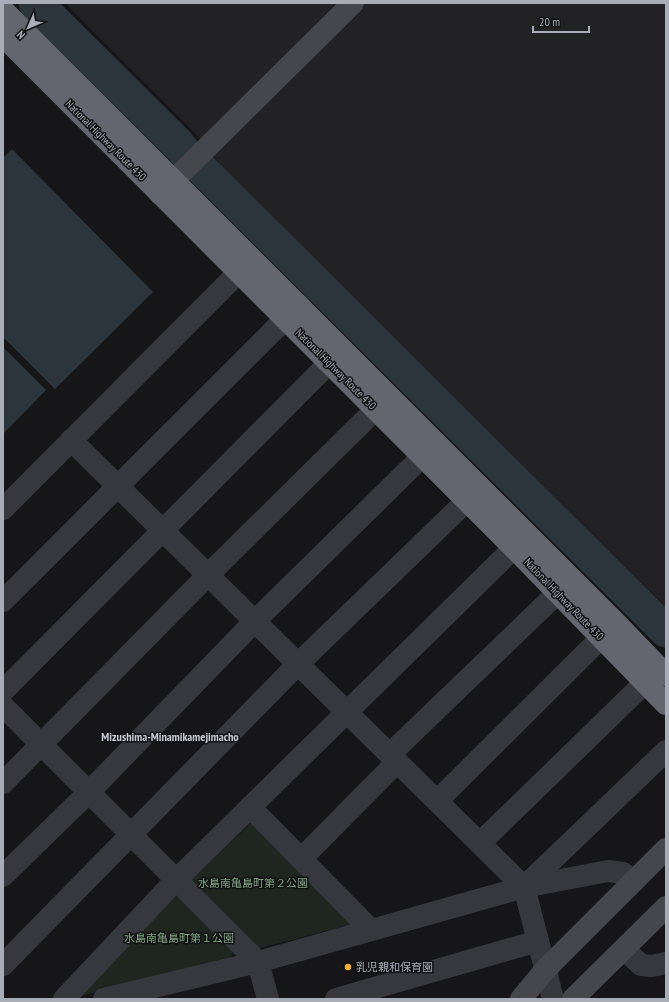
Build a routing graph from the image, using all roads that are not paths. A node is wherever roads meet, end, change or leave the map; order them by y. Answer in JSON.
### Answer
{"nodes":[{"id":1,"x":353,"y":3,"type":"edge"},
{"id":2,"x":3,"y":10,"type":"edge"},
{"id":3,"x":3,"y":36,"type":"edge"},
{"id":4,"x":167,"y":187,"type":"junction"},
{"id":5,"x":246,"y":265,"type":"junction"},
{"id":6,"x":292,"y":312,"type":"junction"},
{"id":7,"x":336,"y":356,"type":"junction"},
{"id":8,"x":382,"y":402,"type":"junction"},
{"id":9,"x":71,"y":440,"type":"junction"},
{"id":10,"x":429,"y":449,"type":"junction"},
{"id":11,"x":118,"y":486,"type":"junction"},
{"id":12,"x":474,"y":494,"type":"junction"},
{"id":13,"x":3,"y":509,"type":"edge"},
{"id":14,"x":163,"y":531,"type":"junction"},
{"id":15,"x":521,"y":541,"type":"junction"},
{"id":16,"x":208,"y":575,"type":"junction"},
{"id":17,"x":565,"y":586,"type":"junction"},
{"id":18,"x":3,"y":601,"type":"edge"},
{"id":19,"x":255,"y":621,"type":"junction"},
{"id":20,"x":609,"y":631,"type":"junction"},
{"id":21,"x":298,"y":664,"type":"junction"},
{"id":22,"x":657,"y":676,"type":"edge"},
{"id":23,"x":3,"y":691,"type":"edge"},
{"id":24,"x":666,"y":704,"type":"edge"},
{"id":25,"x":3,"y":706,"type":"edge"},
{"id":26,"x":346,"y":711,"type":"junction"},
{"id":27,"x":42,"y":744,"type":"junction"},
{"id":28,"x":666,"y":751,"type":"edge"},
{"id":29,"x":394,"y":758,"type":"junction"},
{"id":30,"x":3,"y":783,"type":"edge"},
{"id":31,"x":89,"y":792,"type":"junction"},
{"id":32,"x":437,"y":801,"type":"junction"},
{"id":33,"x":250,"y":807,"type":"junction"},
{"id":34,"x":131,"y":835,"type":"junction"},
{"id":35,"x":480,"y":843,"type":"junction"},
{"id":36,"x":666,"y":849,"type":"edge"},
{"id":37,"x":301,"y":859,"type":"junction"},
{"id":38,"x":3,"y":876,"type":"edge"},
{"id":39,"x":176,"y":880,"type":"junction"},
{"id":40,"x":634,"y":881,"type":"junction"},
{"id":41,"x":524,"y":887,"type":"junction"},
{"id":42,"x":666,"y":907,"type":"edge"},
{"id":43,"x":371,"y":930,"type":"junction"},
{"id":44,"x":538,"y":941,"type":"junction"},
{"id":45,"x":624,"y":949,"type":"junction"},
{"id":46,"x":258,"y":962,"type":"junction"},
{"id":47,"x":666,"y":963,"type":"edge"},
{"id":48,"x":3,"y":965,"type":"edge"},
{"id":49,"x":545,"y":970,"type":"junction"},
{"id":50,"x":138,"y":995,"type":"edge"},
{"id":51,"x":64,"y":999,"type":"edge"},
{"id":52,"x":104,"y":999,"type":"edge"},
{"id":53,"x":268,"y":999,"type":"edge"},
{"id":54,"x":336,"y":999,"type":"edge"},
{"id":55,"x":521,"y":999,"type":"edge"},
{"id":56,"x":554,"y":999,"type":"edge"},
{"id":57,"x":573,"y":999,"type":"edge"}],
"edges":[{"from":1,"to":4,"type":"street"},
{"from":2,"to":4,"type":"highway","name":"National Highway Route 430"},
{"from":3,"to":4,"type":"highway","name":"National Highway Route 430"},
{"from":4,"to":5,"type":"highway","name":"National Highway Route 430"},
{"from":5,"to":6,"type":"highway","name":"National Highway Route 430"},
{"from":5,"to":9,"type":"street"},
{"from":6,"to":7,"type":"highway","name":"National Highway Route 430"},
{"from":6,"to":11,"type":"street"},
{"from":7,"to":8,"type":"highway","name":"National Highway Route 430"},
{"from":7,"to":14,"type":"street"},
{"from":8,"to":10,"type":"highway","name":"National Highway Route 430"},
{"from":8,"to":16,"type":"street"},
{"from":9,"to":11,"type":"street"},
{"from":9,"to":13,"type":"street"},
{"from":10,"to":12,"type":"highway","name":"National Highway Route 430"},
{"from":10,"to":19,"type":"street"},
{"from":11,"to":14,"type":"street"},
{"from":11,"to":18,"type":"street"},
{"from":12,"to":15,"type":"highway","name":"National Highway Route 430"},
{"from":12,"to":21,"type":"street"},
{"from":14,"to":16,"type":"street"},
{"from":14,"to":23,"type":"street"},
{"from":15,"to":17,"type":"highway","name":"National Highway Route 430"},
{"from":15,"to":26,"type":"street"},
{"from":16,"to":19,"type":"street"},
{"from":16,"to":27,"type":"street"},
{"from":17,"to":20,"type":"highway","name":"National Highway Route 430"},
{"from":17,"to":29,"type":"street"},
{"from":19,"to":21,"type":"street"},
{"from":19,"to":31,"type":"street"},
{"from":20,"to":22,"type":"highway","name":"National Highway Route 430"},
{"from":20,"to":32,"type":"street"},
{"from":21,"to":26,"type":"street"},
{"from":21,"to":34,"type":"street"},
{"from":22,"to":24,"type":"highway","name":"National Highway Route 430"},
{"from":22,"to":35,"type":"street"},
{"from":25,"to":27,"type":"street"},
{"from":26,"to":29,"type":"street"},
{"from":26,"to":33,"type":"street"},
{"from":27,"to":30,"type":"street"},
{"from":27,"to":31,"type":"street"},
{"from":28,"to":41,"type":"street"},
{"from":29,"to":32,"type":"street"},
{"from":29,"to":37,"type":"street"},
{"from":31,"to":34,"type":"street"},
{"from":31,"to":38,"type":"street"},
{"from":32,"to":35,"type":"street"},
{"from":33,"to":37,"type":"street"},
{"from":33,"to":39,"type":"street"},
{"from":34,"to":39,"type":"street"},
{"from":34,"to":48,"type":"street"},
{"from":35,"to":41,"type":"street"},
{"from":36,"to":40,"type":"street"},
{"from":37,"to":43,"type":"street"},
{"from":39,"to":46,"type":"street"},
{"from":39,"to":51,"type":"street"},
{"from":40,"to":41,"type":"street"},
{"from":40,"to":49,"type":"street"},
{"from":41,"to":43,"type":"street"},
{"from":41,"to":44,"type":"street"},
{"from":42,"to":45,"type":"street"},
{"from":43,"to":46,"type":"street"},
{"from":44,"to":49,"type":"street"},
{"from":44,"to":54,"type":"street"},
{"from":45,"to":47,"type":"street"},
{"from":45,"to":57,"type":"street"},
{"from":46,"to":50,"type":"street"},
{"from":46,"to":53,"type":"street"},
{"from":49,"to":55,"type":"street"},
{"from":49,"to":56,"type":"street"},
{"from":50,"to":52,"type":"street"}]}
